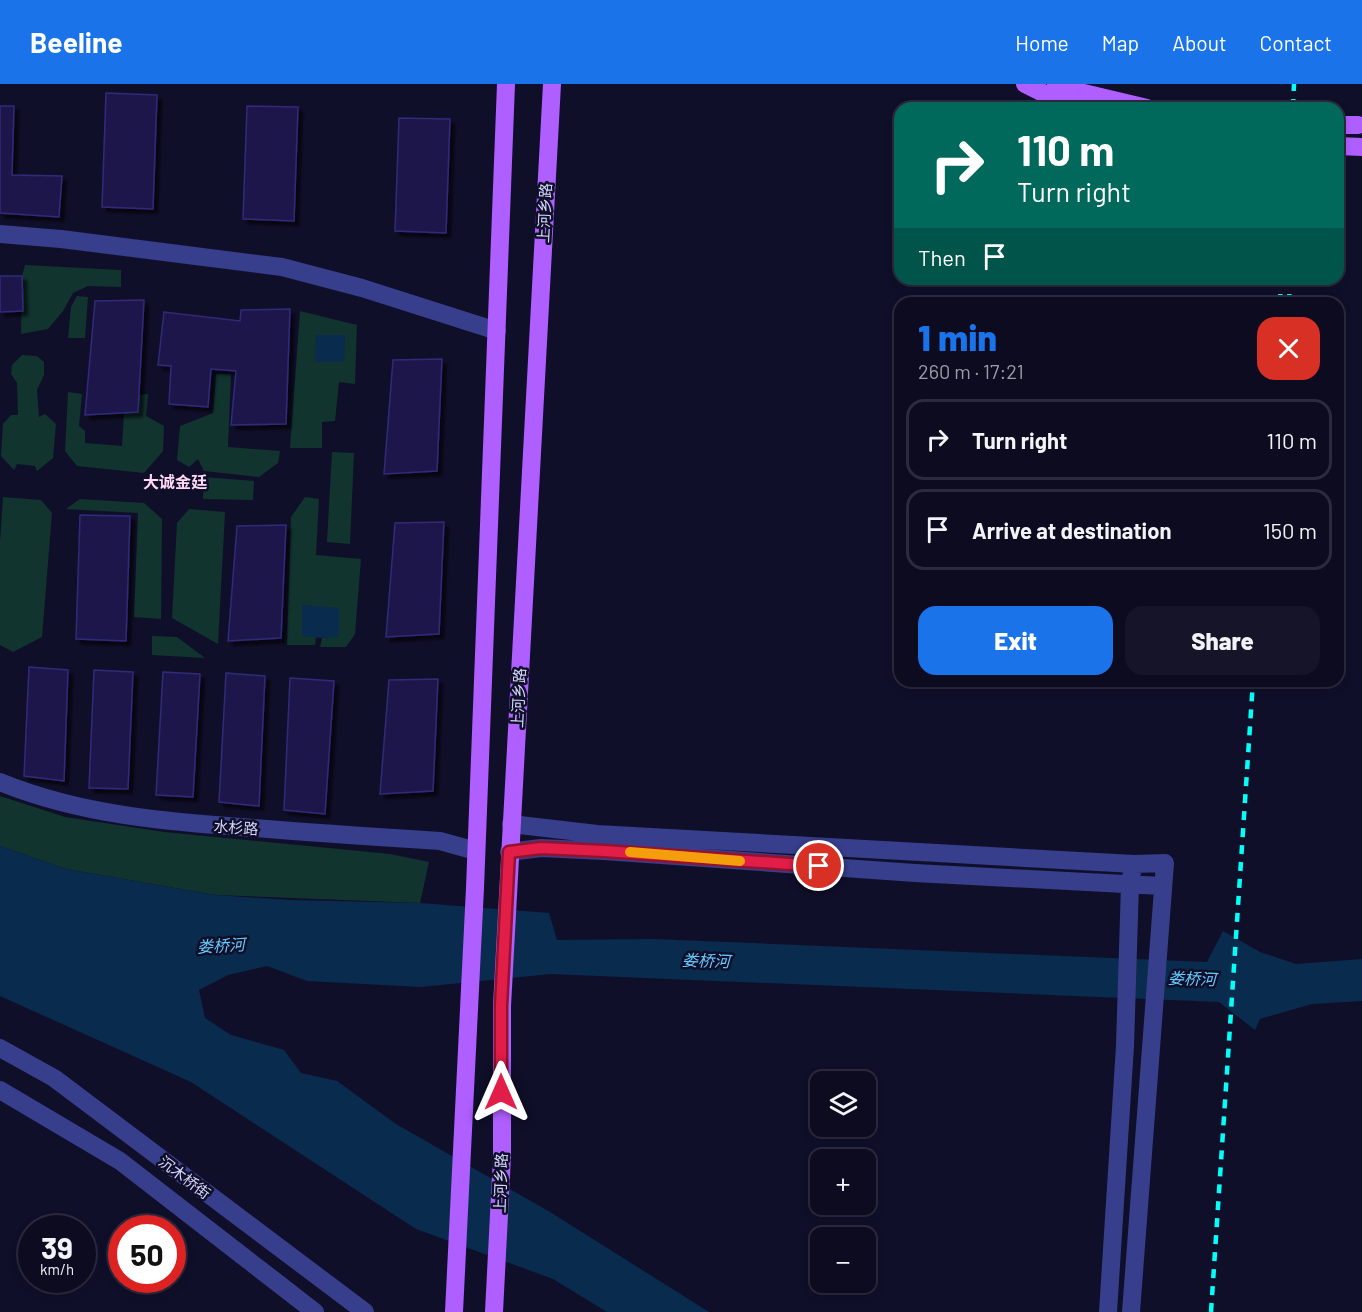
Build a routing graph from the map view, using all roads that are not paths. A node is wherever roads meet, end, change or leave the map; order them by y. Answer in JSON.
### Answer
{"nodes":[{"id":1,"x":506,"y":84,"type":"edge"},
{"id":2,"x":552,"y":84,"type":"edge"},
{"id":3,"x":1025,"y":84,"type":"edge"},
{"id":4,"x":1056,"y":84,"type":"edge"},
{"id":5,"x":1061,"y":102,"type":"edge"},
{"id":6,"x":1122,"y":102,"type":"edge"},
{"id":7,"x":1344,"y":125,"type":"edge"},
{"id":8,"x":1358,"y":125,"type":"dead end"},
{"id":9,"x":1344,"y":146,"type":"edge"},
{"id":10,"x":1362,"y":147,"type":"edge"},
{"id":11,"x":0,"y":234,"type":"edge"},
{"id":12,"x":497,"y":331,"type":"junction"},
{"id":13,"x":0,"y":782,"type":"edge"},
{"id":14,"x":511,"y":824,"type":"junction"},
{"id":15,"x":476,"y":852,"type":"junction"},
{"id":16,"x":509,"y":852,"type":"junction"},
{"id":17,"x":1134,"y":864,"type":"junction"},
{"id":18,"x":1130,"y":884,"type":"junction"},
{"id":19,"x":1162,"y":886,"type":"junction"},
{"id":20,"x":0,"y":1048,"type":"edge"},
{"id":21,"x":0,"y":1090,"type":"edge"},
{"id":22,"x":315,"y":1312,"type":"edge"},
{"id":23,"x":365,"y":1312,"type":"edge"},
{"id":24,"x":454,"y":1312,"type":"edge"},
{"id":25,"x":494,"y":1312,"type":"edge"},
{"id":26,"x":1108,"y":1312,"type":"edge"},
{"id":27,"x":1131,"y":1312,"type":"edge"}],
"edges":[{"from":1,"to":12,"type":"main road"},
{"from":2,"to":14,"type":"main road","name":"上河乡路"},
{"from":3,"to":5,"type":"main road"},
{"from":4,"to":6,"type":"main road"},
{"from":7,"to":8,"type":"main road"},
{"from":9,"to":10,"type":"main road"},
{"from":11,"to":12,"type":"street"},
{"from":12,"to":15,"type":"main road"},
{"from":13,"to":15,"type":"street","name":"水杉路"},
{"from":14,"to":16,"type":"main road","name":"上河乡路"},
{"from":14,"to":17,"type":"street"},
{"from":15,"to":24,"type":"main road"},
{"from":16,"to":18,"type":"street"},
{"from":16,"to":25,"type":"main road","name":"上河乡路"},
{"from":17,"to":18,"type":"street"},
{"from":17,"to":19,"type":"street"},
{"from":18,"to":19,"type":"street"},
{"from":18,"to":26,"type":"street"},
{"from":19,"to":27,"type":"street"},
{"from":20,"to":23,"type":"street","name":"沉木桥街"},
{"from":21,"to":22,"type":"street","name":"沉木桥街"}]}
